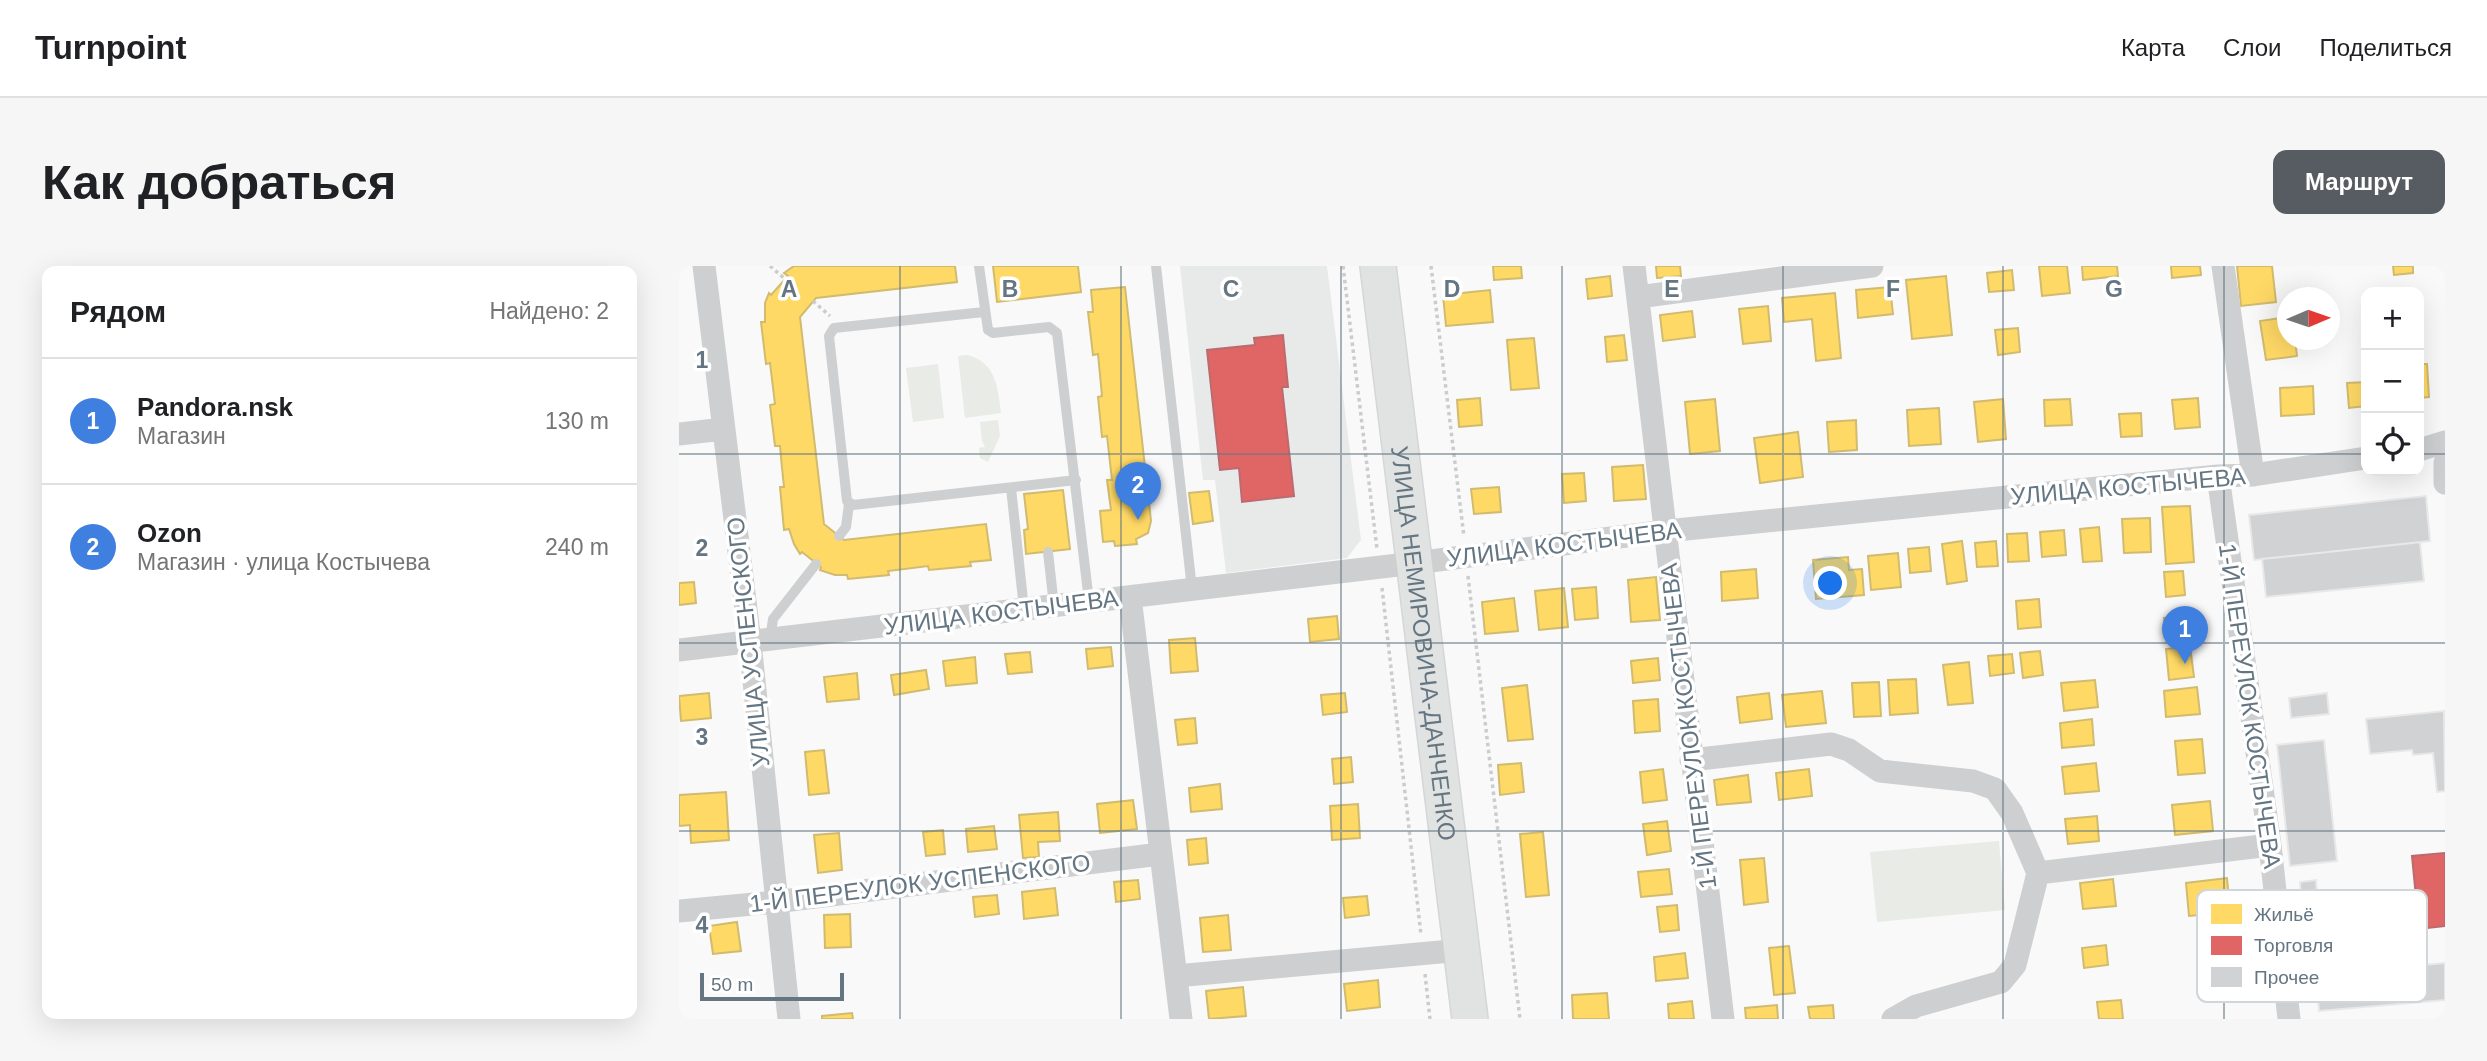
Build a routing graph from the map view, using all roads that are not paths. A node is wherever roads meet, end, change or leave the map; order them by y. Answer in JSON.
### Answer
{"nodes":[{"id":1,"x":704,"y":266,"type":"edge"},
{"id":2,"x":979,"y":266,"type":"edge"},
{"id":3,"x":1156,"y":266,"type":"edge"},
{"id":4,"x":1378,"y":266,"type":"edge"},
{"id":5,"x":1634,"y":266,"type":"edge"},
{"id":6,"x":1872,"y":266,"type":"edge"},
{"id":7,"x":2223,"y":266,"type":"edge"},
{"id":8,"x":1638,"y":297,"type":"junction"},
{"id":9,"x":984,"y":312,"type":"junction"},
{"id":10,"x":724,"y":429,"type":"junction"},
{"id":11,"x":679,"y":434,"type":"edge"},
{"id":12,"x":2445,"y":442,"type":"edge"},
{"id":13,"x":2424,"y":448,"type":"edge"},
{"id":14,"x":2361,"y":459,"type":"edge"},
{"id":15,"x":2445,"y":463,"type":"edge"},
{"id":16,"x":2253,"y":475,"type":"junction"},
{"id":17,"x":2218,"y":476,"type":"junction"},
{"id":18,"x":1076,"y":480,"type":"junction"},
{"id":19,"x":2445,"y":483,"type":"edge"},
{"id":20,"x":1011,"y":488,"type":"junction"},
{"id":21,"x":849,"y":505,"type":"junction"},
{"id":22,"x":1666,"y":531,"type":"junction"},
{"id":23,"x":839,"y":536,"type":"dead end"},
{"id":24,"x":1048,"y":552,"type":"dead end"},
{"id":25,"x":1415,"y":563,"type":"junction"},
{"id":26,"x":816,"y":564,"type":"dead end"},
{"id":27,"x":1192,"y":589,"type":"junction"},
{"id":28,"x":1130,"y":597,"type":"junction"},
{"id":29,"x":1089,"y":601,"type":"junction"},
{"id":30,"x":1054,"y":606,"type":"junction"},
{"id":31,"x":1024,"y":609,"type":"junction"},
{"id":32,"x":760,"y":640,"type":"junction"},
{"id":33,"x":679,"y":649,"type":"edge"},
{"id":34,"x":1691,"y":760,"type":"junction"},
{"id":35,"x":2270,"y":845,"type":"junction"},
{"id":36,"x":1160,"y":854,"type":"junction"},
{"id":37,"x":2038,"y":873,"type":"junction"},
{"id":38,"x":2275,"y":890,"type":"edge"},
{"id":39,"x":775,"y":902,"type":"junction"},
{"id":40,"x":679,"y":911,"type":"edge"},
{"id":41,"x":1462,"y":950,"type":"junction"},
{"id":42,"x":1176,"y":976,"type":"junction"},
{"id":43,"x":789,"y":1019,"type":"edge"},
{"id":44,"x":1181,"y":1019,"type":"edge"},
{"id":45,"x":1470,"y":1019,"type":"edge"},
{"id":46,"x":1723,"y":1019,"type":"edge"},
{"id":47,"x":1892,"y":1019,"type":"edge"}],
"edges":[{"from":1,"to":10,"type":"street","name":"УЛИЦА УСПЕНСКОГО"},
{"from":2,"to":9,"type":"lane"},
{"from":3,"to":27,"type":"lane"},
{"from":4,"to":25,"type":"main road","name":"УЛИЦА НЕМИРОВИЧА-ДАНЧЕНКО"},
{"from":5,"to":8,"type":"street","name":"1-Й ПЕРЕУЛОК КОСТЫЧЕВА"},
{"from":6,"to":8,"type":"street"},
{"from":7,"to":16,"type":"street"},
{"from":8,"to":22,"type":"street","name":"1-Й ПЕРЕУЛОК КОСТЫЧЕВА"},
{"from":9,"to":18,"type":"lane"},
{"from":9,"to":21,"type":"lane"},
{"from":10,"to":11,"type":"street"},
{"from":10,"to":32,"type":"street","name":"УЛИЦА УСПЕНСКОГО"},
{"from":12,"to":13,"type":"street"},
{"from":14,"to":16,"type":"street","name":"УЛИЦА КОСТЫЧЕВА"},
{"from":15,"to":19,"type":"street"},
{"from":16,"to":17,"type":"street","name":"УЛИЦА КОСТЫЧЕВА"},
{"from":17,"to":22,"type":"street","name":"УЛИЦА КОСТЫЧЕВА"},
{"from":17,"to":35,"type":"street","name":"1-Й ПЕРЕУЛОК КОСТЫЧЕВА"},
{"from":18,"to":20,"type":"lane"},
{"from":18,"to":29,"type":"lane"},
{"from":20,"to":21,"type":"lane"},
{"from":20,"to":31,"type":"lane"},
{"from":21,"to":23,"type":"lane"},
{"from":22,"to":25,"type":"street","name":"УЛИЦА КОСТЫЧЕВА"},
{"from":22,"to":34,"type":"street","name":"1-Й ПЕРЕУЛОК КОСТЫЧЕВА"},
{"from":24,"to":30,"type":"lane"},
{"from":25,"to":27,"type":"street","name":"УЛИЦА КОСТЫЧЕВА"},
{"from":25,"to":41,"type":"main road","name":"УЛИЦА НЕМИРОВИЧА-ДАНЧЕНКО"},
{"from":26,"to":32,"type":"lane"},
{"from":27,"to":28,"type":"street","name":"УЛИЦА КОСТЫЧЕВА"},
{"from":28,"to":29,"type":"street","name":"УЛИЦА КОСТЫЧЕВА"},
{"from":28,"to":36,"type":"street"},
{"from":29,"to":30,"type":"street","name":"УЛИЦА КОСТЫЧЕВА"},
{"from":30,"to":31,"type":"street","name":"УЛИЦА КОСТЫЧЕВА"},
{"from":31,"to":32,"type":"street","name":"УЛИЦА КОСТЫЧЕВА"},
{"from":32,"to":33,"type":"street","name":"УЛИЦА КОСТЫЧЕВА"},
{"from":32,"to":39,"type":"street","name":"УЛИЦА УСПЕНСКОГО"},
{"from":34,"to":37,"type":"street"},
{"from":34,"to":46,"type":"street","name":"1-Й ПЕРЕУЛОК КОСТЫЧЕВА"},
{"from":35,"to":37,"type":"street"},
{"from":35,"to":38,"type":"street","name":"1-Й ПЕРЕУЛОК КОСТЫЧЕВА"},
{"from":36,"to":39,"type":"street","name":"1-Й ПЕРЕУЛОК УСПЕНСКОГО"},
{"from":36,"to":42,"type":"street"},
{"from":37,"to":47,"type":"street"},
{"from":39,"to":40,"type":"street","name":"1-Й ПЕРЕУЛОК УСПЕНСКОГО"},
{"from":39,"to":43,"type":"street","name":"УЛИЦА УСПЕНСКОГО"},
{"from":41,"to":42,"type":"street"},
{"from":41,"to":45,"type":"main road","name":"УЛИЦА НЕМИРОВИЧА-ДАНЧЕНКО"},
{"from":42,"to":44,"type":"street"}]}
